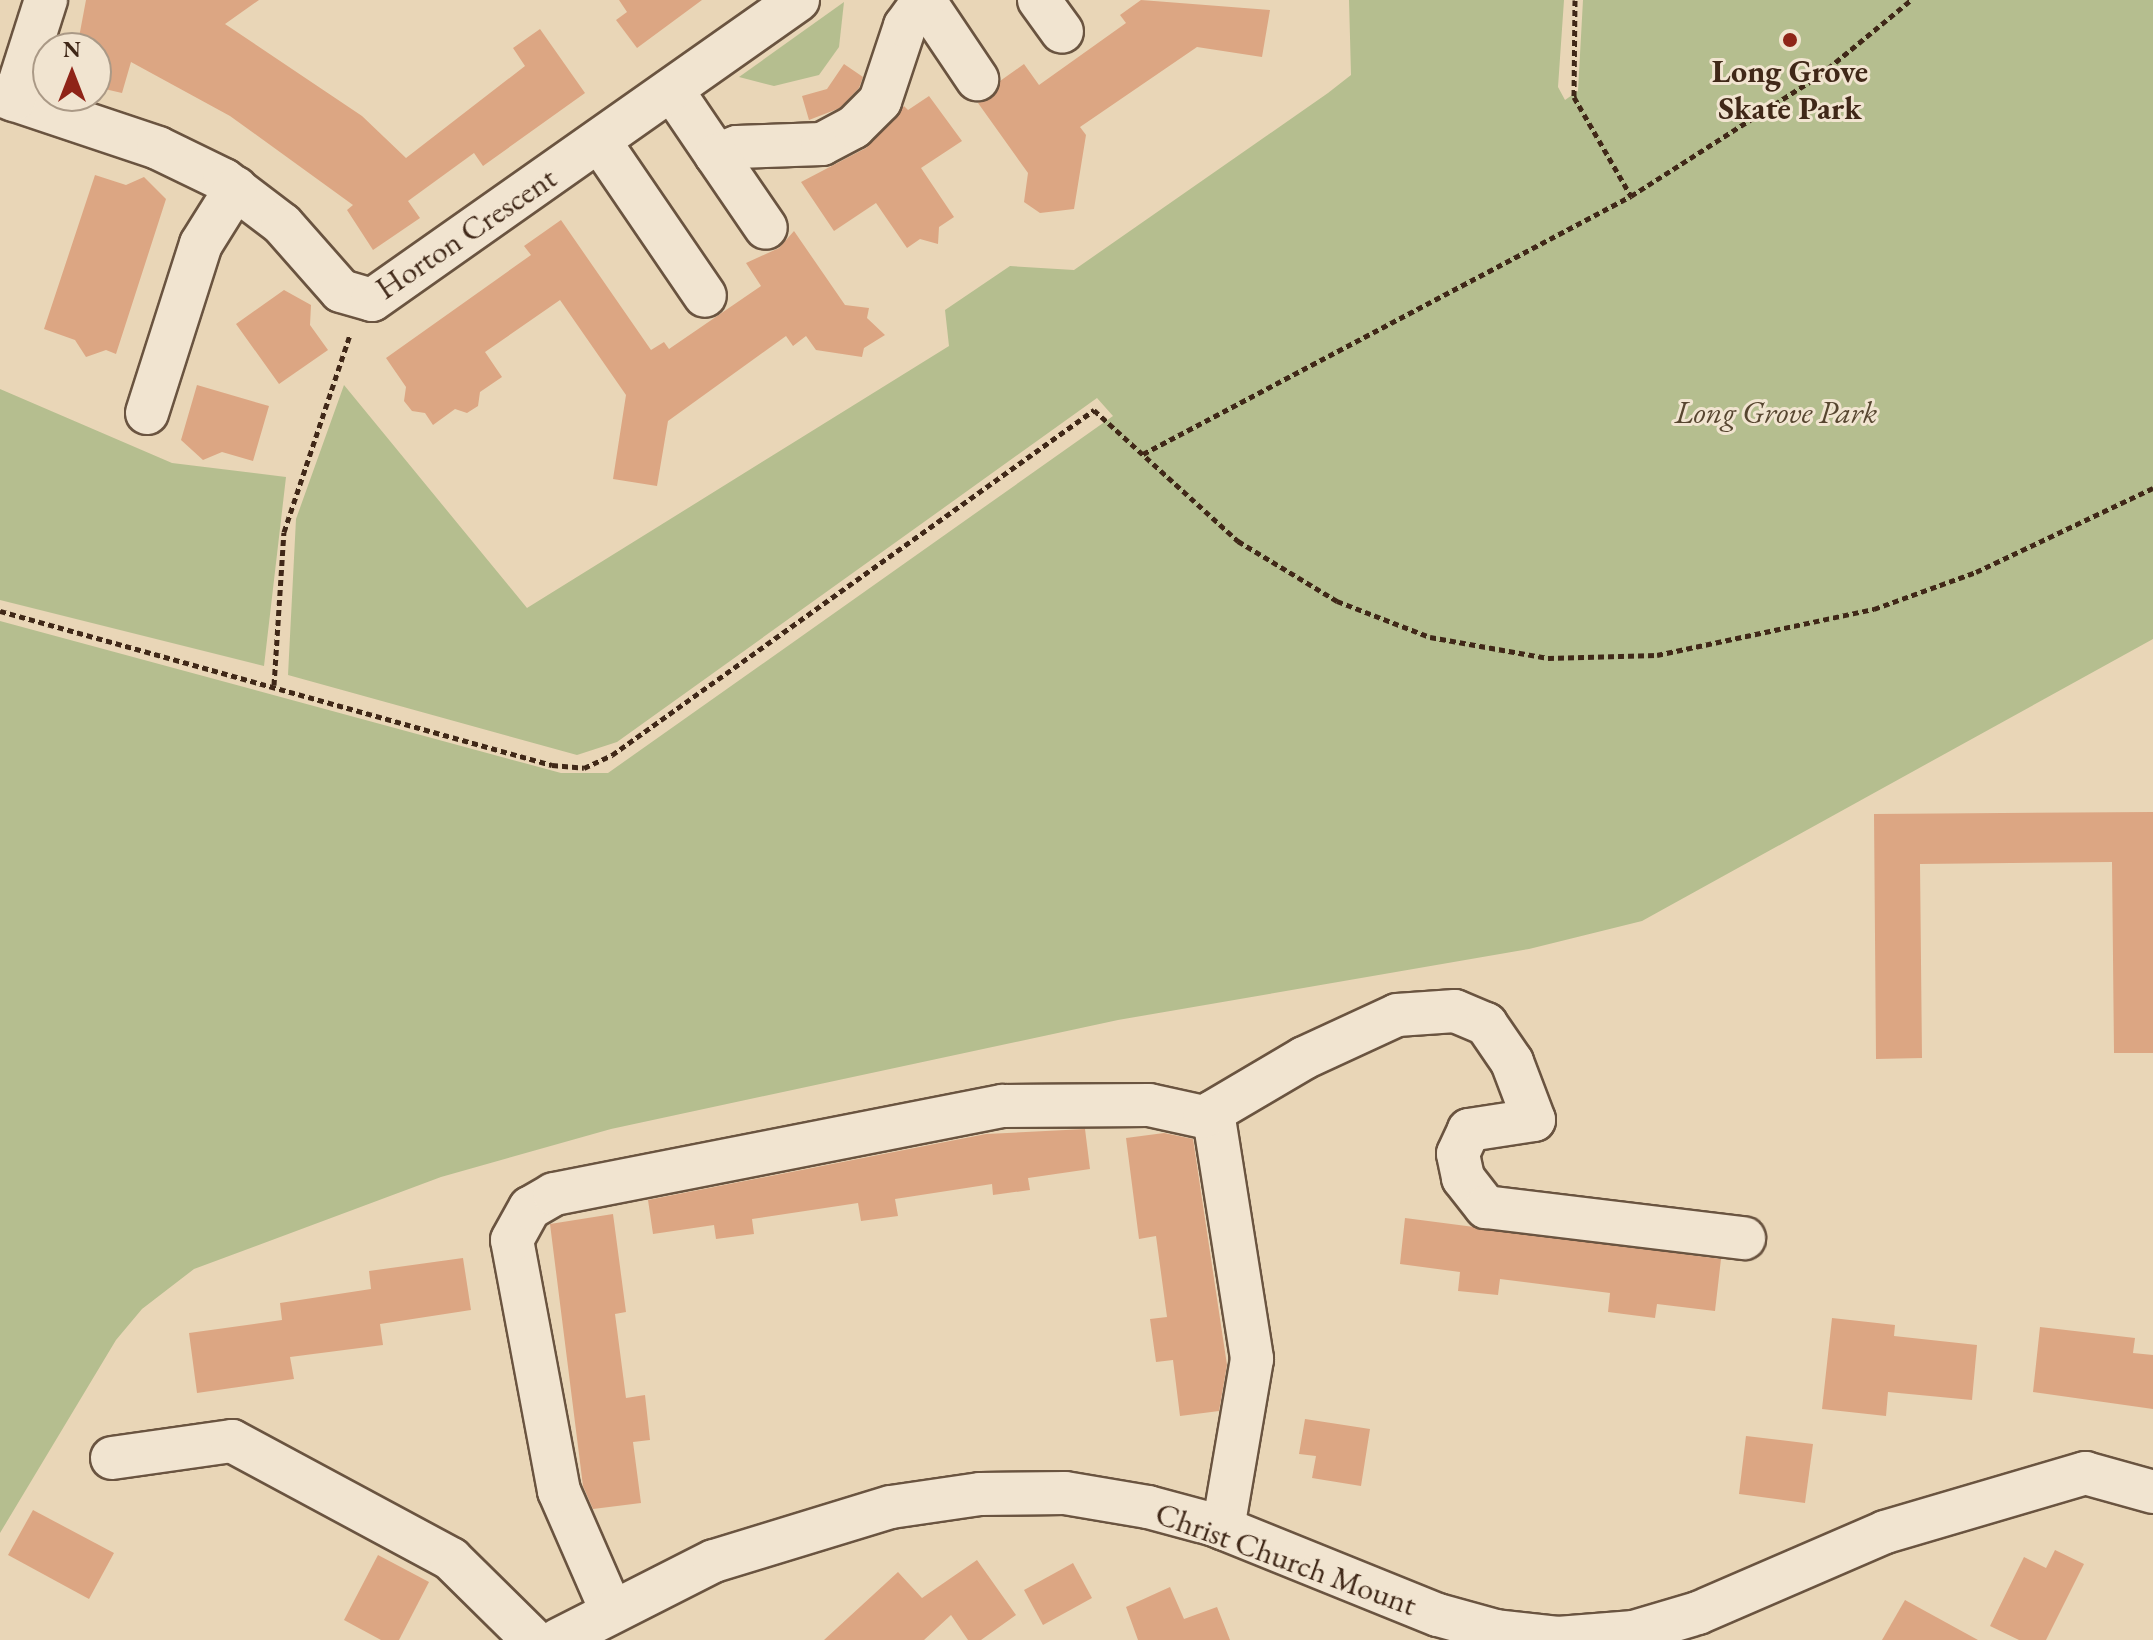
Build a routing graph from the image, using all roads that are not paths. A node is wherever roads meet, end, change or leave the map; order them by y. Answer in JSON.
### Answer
{"nodes":[{"id":1,"x":46,"y":0,"type":"edge"},
{"id":2,"x":925,"y":1,"type":"edge"},
{"id":3,"x":781,"y":5,"type":"edge"},
{"id":4,"x":977,"y":79,"type":"dead end"},
{"id":5,"x":672,"y":90,"type":"junction"},
{"id":6,"x":7,"y":98,"type":"edge"},
{"id":7,"x":600,"y":142,"type":"junction"},
{"id":8,"x":716,"y":155,"type":"junction"},
{"id":9,"x":236,"y":188,"type":"junction"},
{"id":10,"x":766,"y":228,"type":"dead end"},
{"id":11,"x":705,"y":296,"type":"dead end"},
{"id":12,"x":147,"y":413,"type":"dead end"},
{"id":13,"x":1213,"y":1112,"type":"junction"},
{"id":14,"x":1744,"y":1238,"type":"dead end"},
{"id":15,"x":112,"y":1458,"type":"dead end"},
{"id":16,"x":2153,"y":1492,"type":"edge"},
{"id":17,"x":1223,"y":1529,"type":"junction"},
{"id":18,"x":611,"y":1610,"type":"junction"},
{"id":19,"x":1700,"y":1626,"type":"edge"},
{"id":20,"x":1558,"y":1639,"type":"edge"},
{"id":21,"x":533,"y":1640,"type":"edge"},
{"id":22,"x":558,"y":1640,"type":"edge"}],
"edges":[{"from":1,"to":6,"type":"street"},
{"from":2,"to":4,"type":"street"},
{"from":2,"to":8,"type":"street"},
{"from":3,"to":5,"type":"street","name":"Horton Crescent"},
{"from":5,"to":7,"type":"street","name":"Horton Crescent"},
{"from":5,"to":8,"type":"street"},
{"from":6,"to":9,"type":"street","name":"Horton Crescent"},
{"from":7,"to":9,"type":"street","name":"Horton Crescent"},
{"from":7,"to":11,"type":"street"},
{"from":8,"to":10,"type":"street"},
{"from":9,"to":12,"type":"street"},
{"from":13,"to":14,"type":"street"},
{"from":13,"to":17,"type":"street"},
{"from":13,"to":18,"type":"street"},
{"from":15,"to":21,"type":"street"},
{"from":16,"to":19,"type":"street","name":"Christ Church Mount"},
{"from":17,"to":18,"type":"street","name":"Christ Church Mount"},
{"from":17,"to":20,"type":"street","name":"Christ Church Mount"},
{"from":18,"to":22,"type":"street","name":"Christ Church Mount"},
{"from":19,"to":20,"type":"street","name":"Christ Church Mount"}]}
